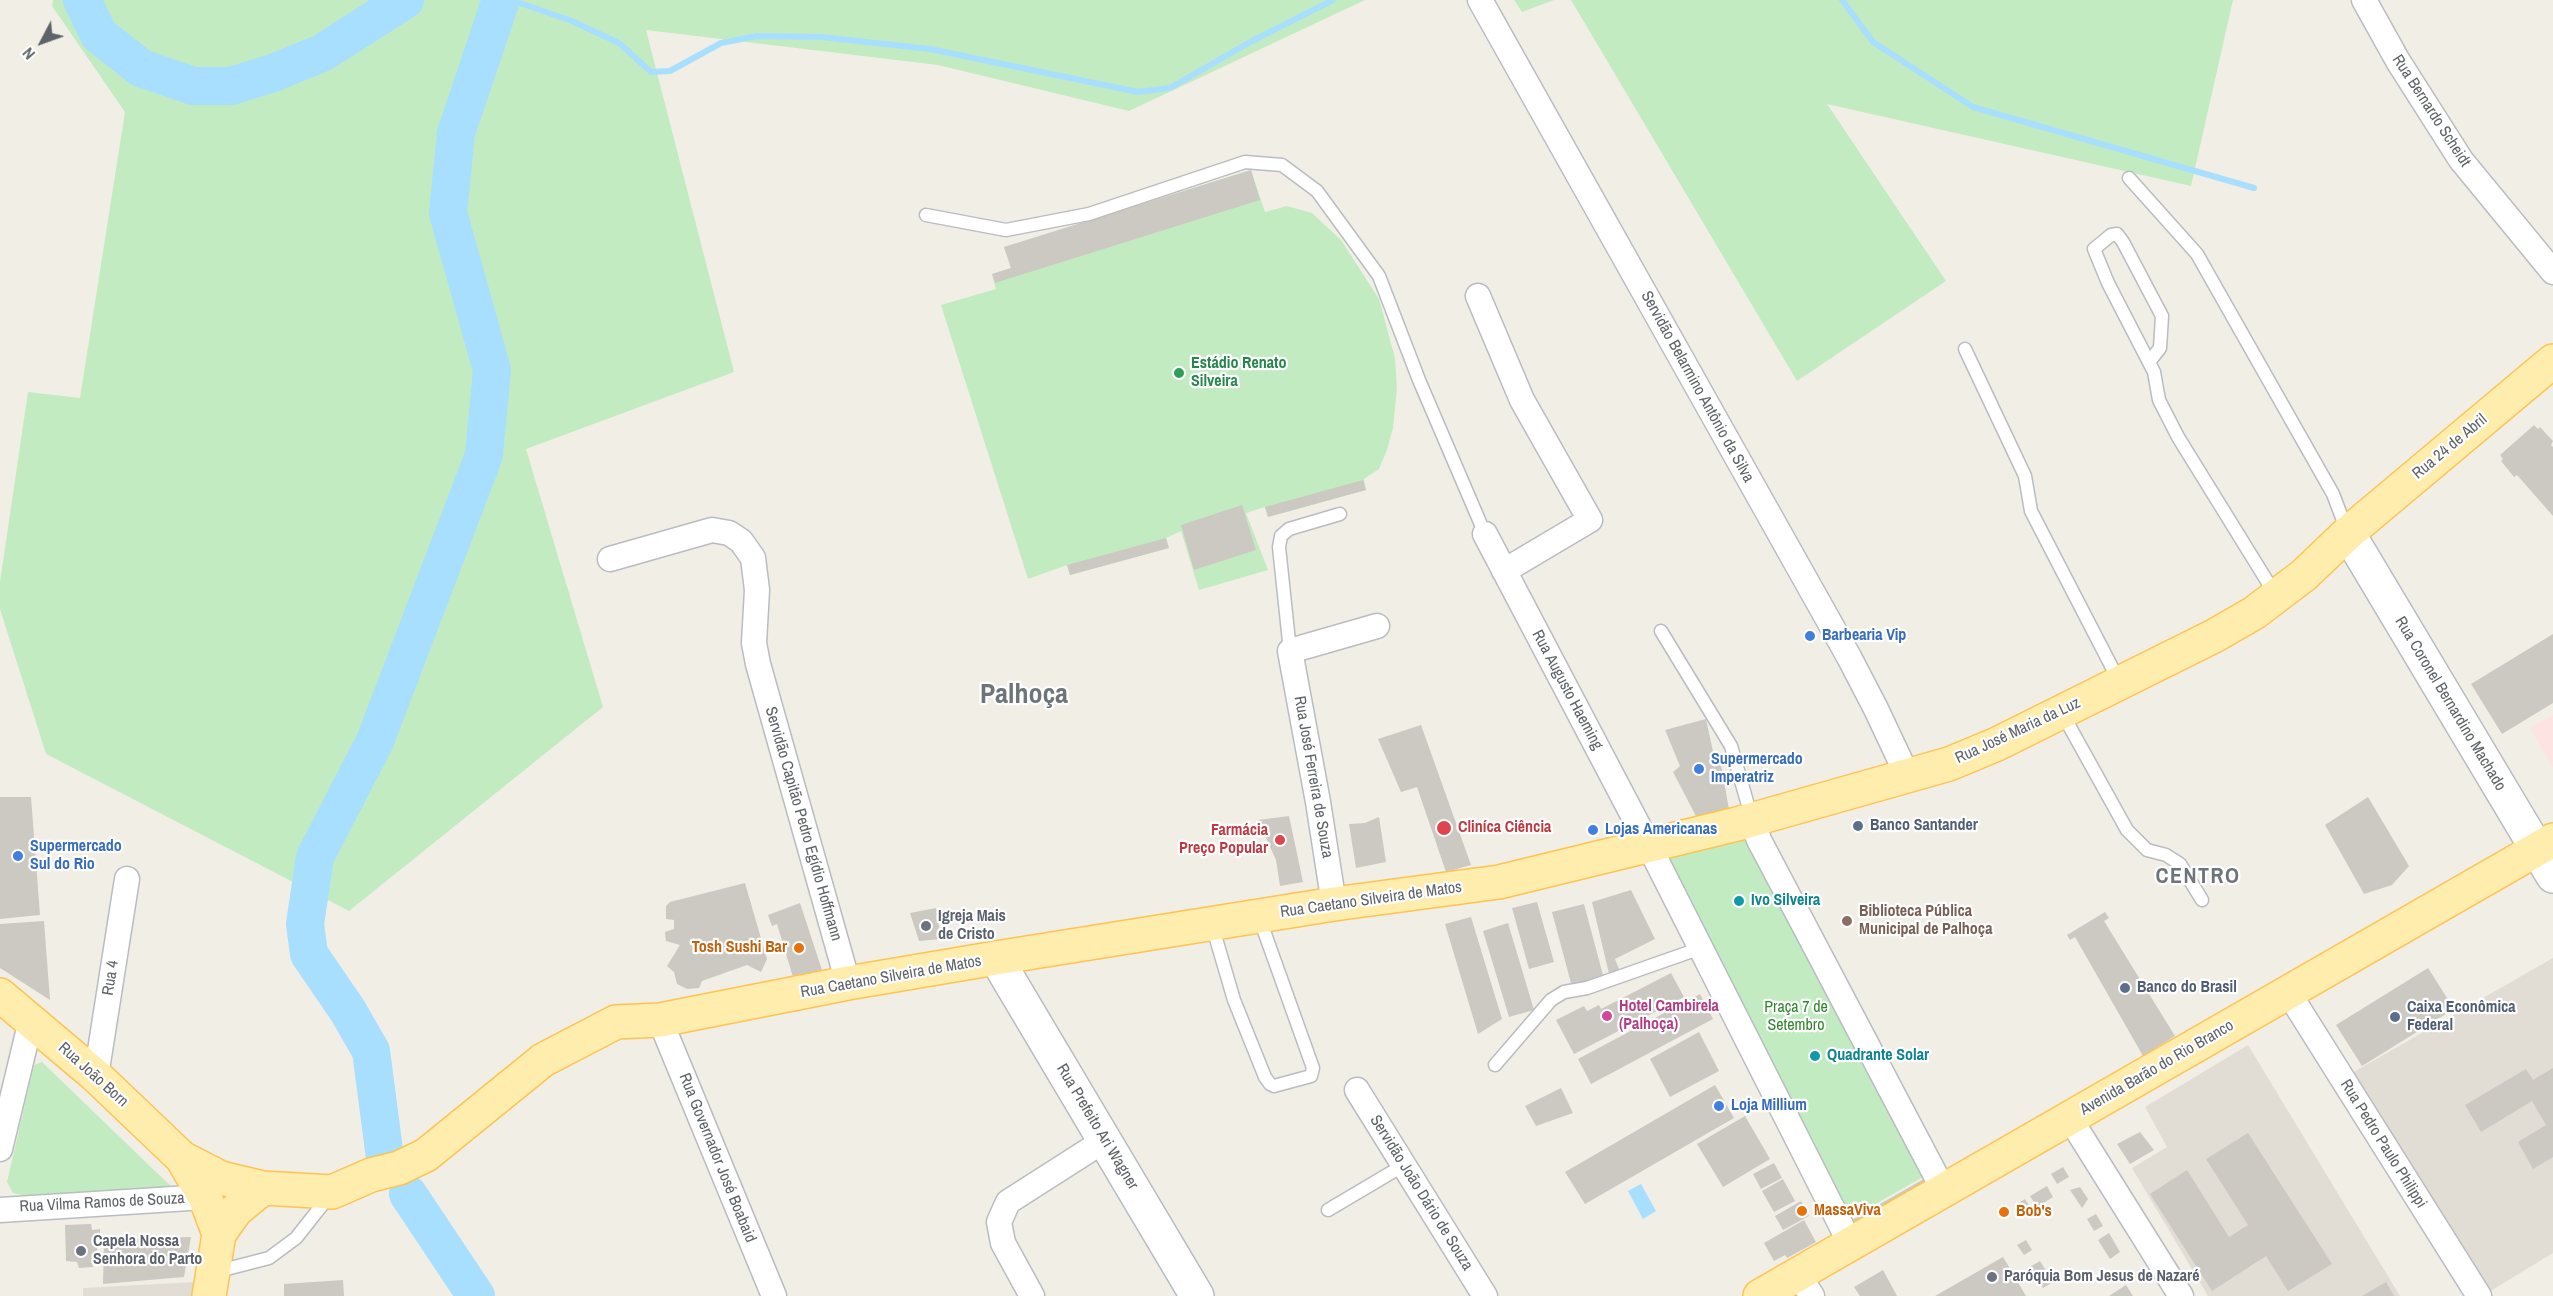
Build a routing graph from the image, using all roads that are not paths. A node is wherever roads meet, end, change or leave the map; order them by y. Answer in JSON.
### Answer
{"nodes":[{"id":1,"x":1480,"y":0,"type":"edge"},
{"id":2,"x":2364,"y":0,"type":"edge"},
{"id":3,"x":2129,"y":178,"type":"dead end"},
{"id":4,"x":926,"y":215,"type":"dead end"},
{"id":5,"x":2553,"y":272,"type":"edge"},
{"id":6,"x":1478,"y":296,"type":"dead end"},
{"id":7,"x":1965,"y":349,"type":"dead end"},
{"id":8,"x":2553,"y":361,"type":"edge"},
{"id":9,"x":2149,"y":362,"type":"junction"},
{"id":10,"x":1340,"y":514,"type":"dead end"},
{"id":11,"x":2348,"y":532,"type":"junction"},
{"id":12,"x":1485,"y":534,"type":"joint"},
{"id":13,"x":610,"y":559,"type":"dead end"},
{"id":14,"x":1504,"y":571,"type":"junction"},
{"id":15,"x":2277,"y":597,"type":"junction"},
{"id":16,"x":1377,"y":626,"type":"dead end"},
{"id":17,"x":1661,"y":631,"type":"dead end"},
{"id":18,"x":1290,"y":651,"type":"junction"},
{"id":19,"x":2119,"y":682,"type":"junction"},
{"id":20,"x":2061,"y":712,"type":"junction"},
{"id":21,"x":1908,"y":777,"type":"junction"},
{"id":22,"x":1752,"y":820,"type":"junction"},
{"id":23,"x":1649,"y":846,"type":"junction"},
{"id":24,"x":2548,"y":855,"type":"edge"},
{"id":25,"x":127,"y":879,"type":"dead end"},
{"id":26,"x":2202,"y":900,"type":"dead end"},
{"id":27,"x":1334,"y":904,"type":"junction"},
{"id":28,"x":1259,"y":916,"type":"junction"},
{"id":29,"x":1212,"y":924,"type":"junction"},
{"id":30,"x":1701,"y":948,"type":"junction"},
{"id":31,"x":996,"y":958,"type":"junction"},
{"id":32,"x":848,"y":983,"type":"junction"},
{"id":33,"x":2288,"y":992,"type":"junction"},
{"id":34,"x":0,"y":995,"type":"edge"},
{"id":35,"x":31,"y":1020,"type":"junction"},
{"id":36,"x":660,"y":1020,"type":"junction"},
{"id":37,"x":1495,"y":1065,"type":"dead end"},
{"id":38,"x":96,"y":1076,"type":"junction"},
{"id":39,"x":1357,"y":1090,"type":"dead end"},
{"id":40,"x":2069,"y":1118,"type":"junction"},
{"id":41,"x":1105,"y":1140,"type":"junction"},
{"id":42,"x":0,"y":1149,"type":"edge"},
{"id":43,"x":182,"y":1158,"type":"junction"},
{"id":44,"x":1404,"y":1165,"type":"junction"},
{"id":45,"x":262,"y":1188,"type":"junction"},
{"id":46,"x":1944,"y":1191,"type":"junction"},
{"id":47,"x":332,"y":1192,"type":"junction"},
{"id":48,"x":205,"y":1197,"type":"junction"},
{"id":49,"x":0,"y":1210,"type":"edge"},
{"id":50,"x":1328,"y":1210,"type":"dead end"},
{"id":51,"x":219,"y":1234,"type":"junction"},
{"id":52,"x":1851,"y":1245,"type":"junction"},
{"id":53,"x":211,"y":1284,"type":"edge"},
{"id":54,"x":1805,"y":1285,"type":"edge"},
{"id":55,"x":774,"y":1296,"type":"edge"},
{"id":56,"x":1032,"y":1296,"type":"edge"},
{"id":57,"x":1197,"y":1296,"type":"edge"},
{"id":58,"x":1485,"y":1296,"type":"edge"},
{"id":59,"x":1760,"y":1296,"type":"edge"},
{"id":60,"x":2181,"y":1296,"type":"edge"},
{"id":61,"x":2479,"y":1296,"type":"edge"}],
"edges":[{"from":1,"to":21,"type":"street","name":"Servidão Belarmino Antônio da Silva"},
{"from":2,"to":5,"type":"street","name":"Rua Bernardo Scheidt"},
{"from":3,"to":11,"type":"lane"},
{"from":4,"to":12,"type":"lane"},
{"from":6,"to":14,"type":"street"},
{"from":7,"to":19,"type":"lane"},
{"from":8,"to":11,"type":"main road","name":"Rua 24 de Abril"},
{"from":9,"to":9,"type":"lane"},
{"from":9,"to":15,"type":"lane"},
{"from":10,"to":18,"type":"lane"},
{"from":11,"to":15,"type":"main road","name":"Rua José Maria da Luz"},
{"from":11,"to":24,"type":"street","name":"Rua Coronel Bernardino Machado"},
{"from":12,"to":14,"type":"street","name":"Rua Augusto Haeming"},
{"from":13,"to":32,"type":"street","name":"Servidão Capitão Pedro Egídio Hoffmann"},
{"from":14,"to":23,"type":"street","name":"Rua Augusto Haeming"},
{"from":15,"to":19,"type":"main road","name":"Rua José Maria da Luz"},
{"from":16,"to":18,"type":"street"},
{"from":17,"to":22,"type":"lane"},
{"from":18,"to":27,"type":"street","name":"Rua José Ferreira de Souza"},
{"from":19,"to":20,"type":"main road","name":"Rua José Maria da Luz"},
{"from":20,"to":21,"type":"main road","name":"Rua José Maria da Luz"},
{"from":20,"to":26,"type":"lane"},
{"from":21,"to":22,"type":"main road","name":"Rua José Maria da Luz"},
{"from":22,"to":23,"type":"main road","name":"Rua José Maria da Luz"},
{"from":22,"to":46,"type":"street"},
{"from":23,"to":27,"type":"main road","name":"Rua Caetano Silveira de Matos"},
{"from":23,"to":30,"type":"street"},
{"from":24,"to":33,"type":"main road","name":"Avenida Barão do Rio Branco"},
{"from":25,"to":38,"type":"street","name":"Rua 4"},
{"from":27,"to":28,"type":"main road","name":"Rua Caetano Silveira de Matos"},
{"from":28,"to":29,"type":"main road","name":"Rua Caetano Silveira de Matos"},
{"from":28,"to":29,"type":"lane"},
{"from":29,"to":31,"type":"main road","name":"Rua Caetano Silveira de Matos"},
{"from":30,"to":37,"type":"lane"},
{"from":30,"to":52,"type":"street"},
{"from":31,"to":32,"type":"main road","name":"Rua Caetano Silveira de Matos"},
{"from":31,"to":41,"type":"street","name":"Rua Prefeito Ari Wagner"},
{"from":32,"to":36,"type":"main road","name":"Rua Caetano Silveira de Matos"},
{"from":33,"to":40,"type":"main road","name":"Avenida Barão do Rio Branco"},
{"from":33,"to":61,"type":"street","name":"Rua Pedro Paulo Philippi"},
{"from":34,"to":35,"type":"main road","name":"Rua João Born"},
{"from":35,"to":38,"type":"main road","name":"Rua João Born"},
{"from":35,"to":42,"type":"street"},
{"from":36,"to":47,"type":"main road","name":"Rua Caetano Silveira de Matos"},
{"from":36,"to":55,"type":"street","name":"Rua Governador José Boabaid"},
{"from":38,"to":43,"type":"main road","name":"Rua João Born"},
{"from":39,"to":44,"type":"street","name":"Servidão João Dário de Souza"},
{"from":40,"to":46,"type":"main road","name":"Avenida Barão do Rio Branco"},
{"from":40,"to":60,"type":"street"},
{"from":41,"to":56,"type":"street"},
{"from":41,"to":57,"type":"street","name":"Rua Prefeito Ari Wagner"},
{"from":43,"to":45,"type":"main road","name":"Rua Caetano Silveira de Matos"},
{"from":43,"to":48,"type":"main road"},
{"from":44,"to":50,"type":"lane"},
{"from":44,"to":58,"type":"street","name":"Servidão João Dário de Souza"},
{"from":45,"to":47,"type":"main road","name":"Rua Caetano Silveira de Matos"},
{"from":45,"to":51,"type":"main road"},
{"from":46,"to":52,"type":"main road","name":"Avenida Barão do Rio Branco"},
{"from":47,"to":53,"type":"lane"},
{"from":48,"to":49,"type":"street","name":"Rua Vilma Ramos de Souza"},
{"from":48,"to":51,"type":"main road"},
{"from":51,"to":53,"type":"main road"},
{"from":52,"to":54,"type":"main road","name":"Avenida Barão do Rio Branco"},
{"from":54,"to":59,"type":"main road","name":"Avenida Barão do Rio Branco"}]}
